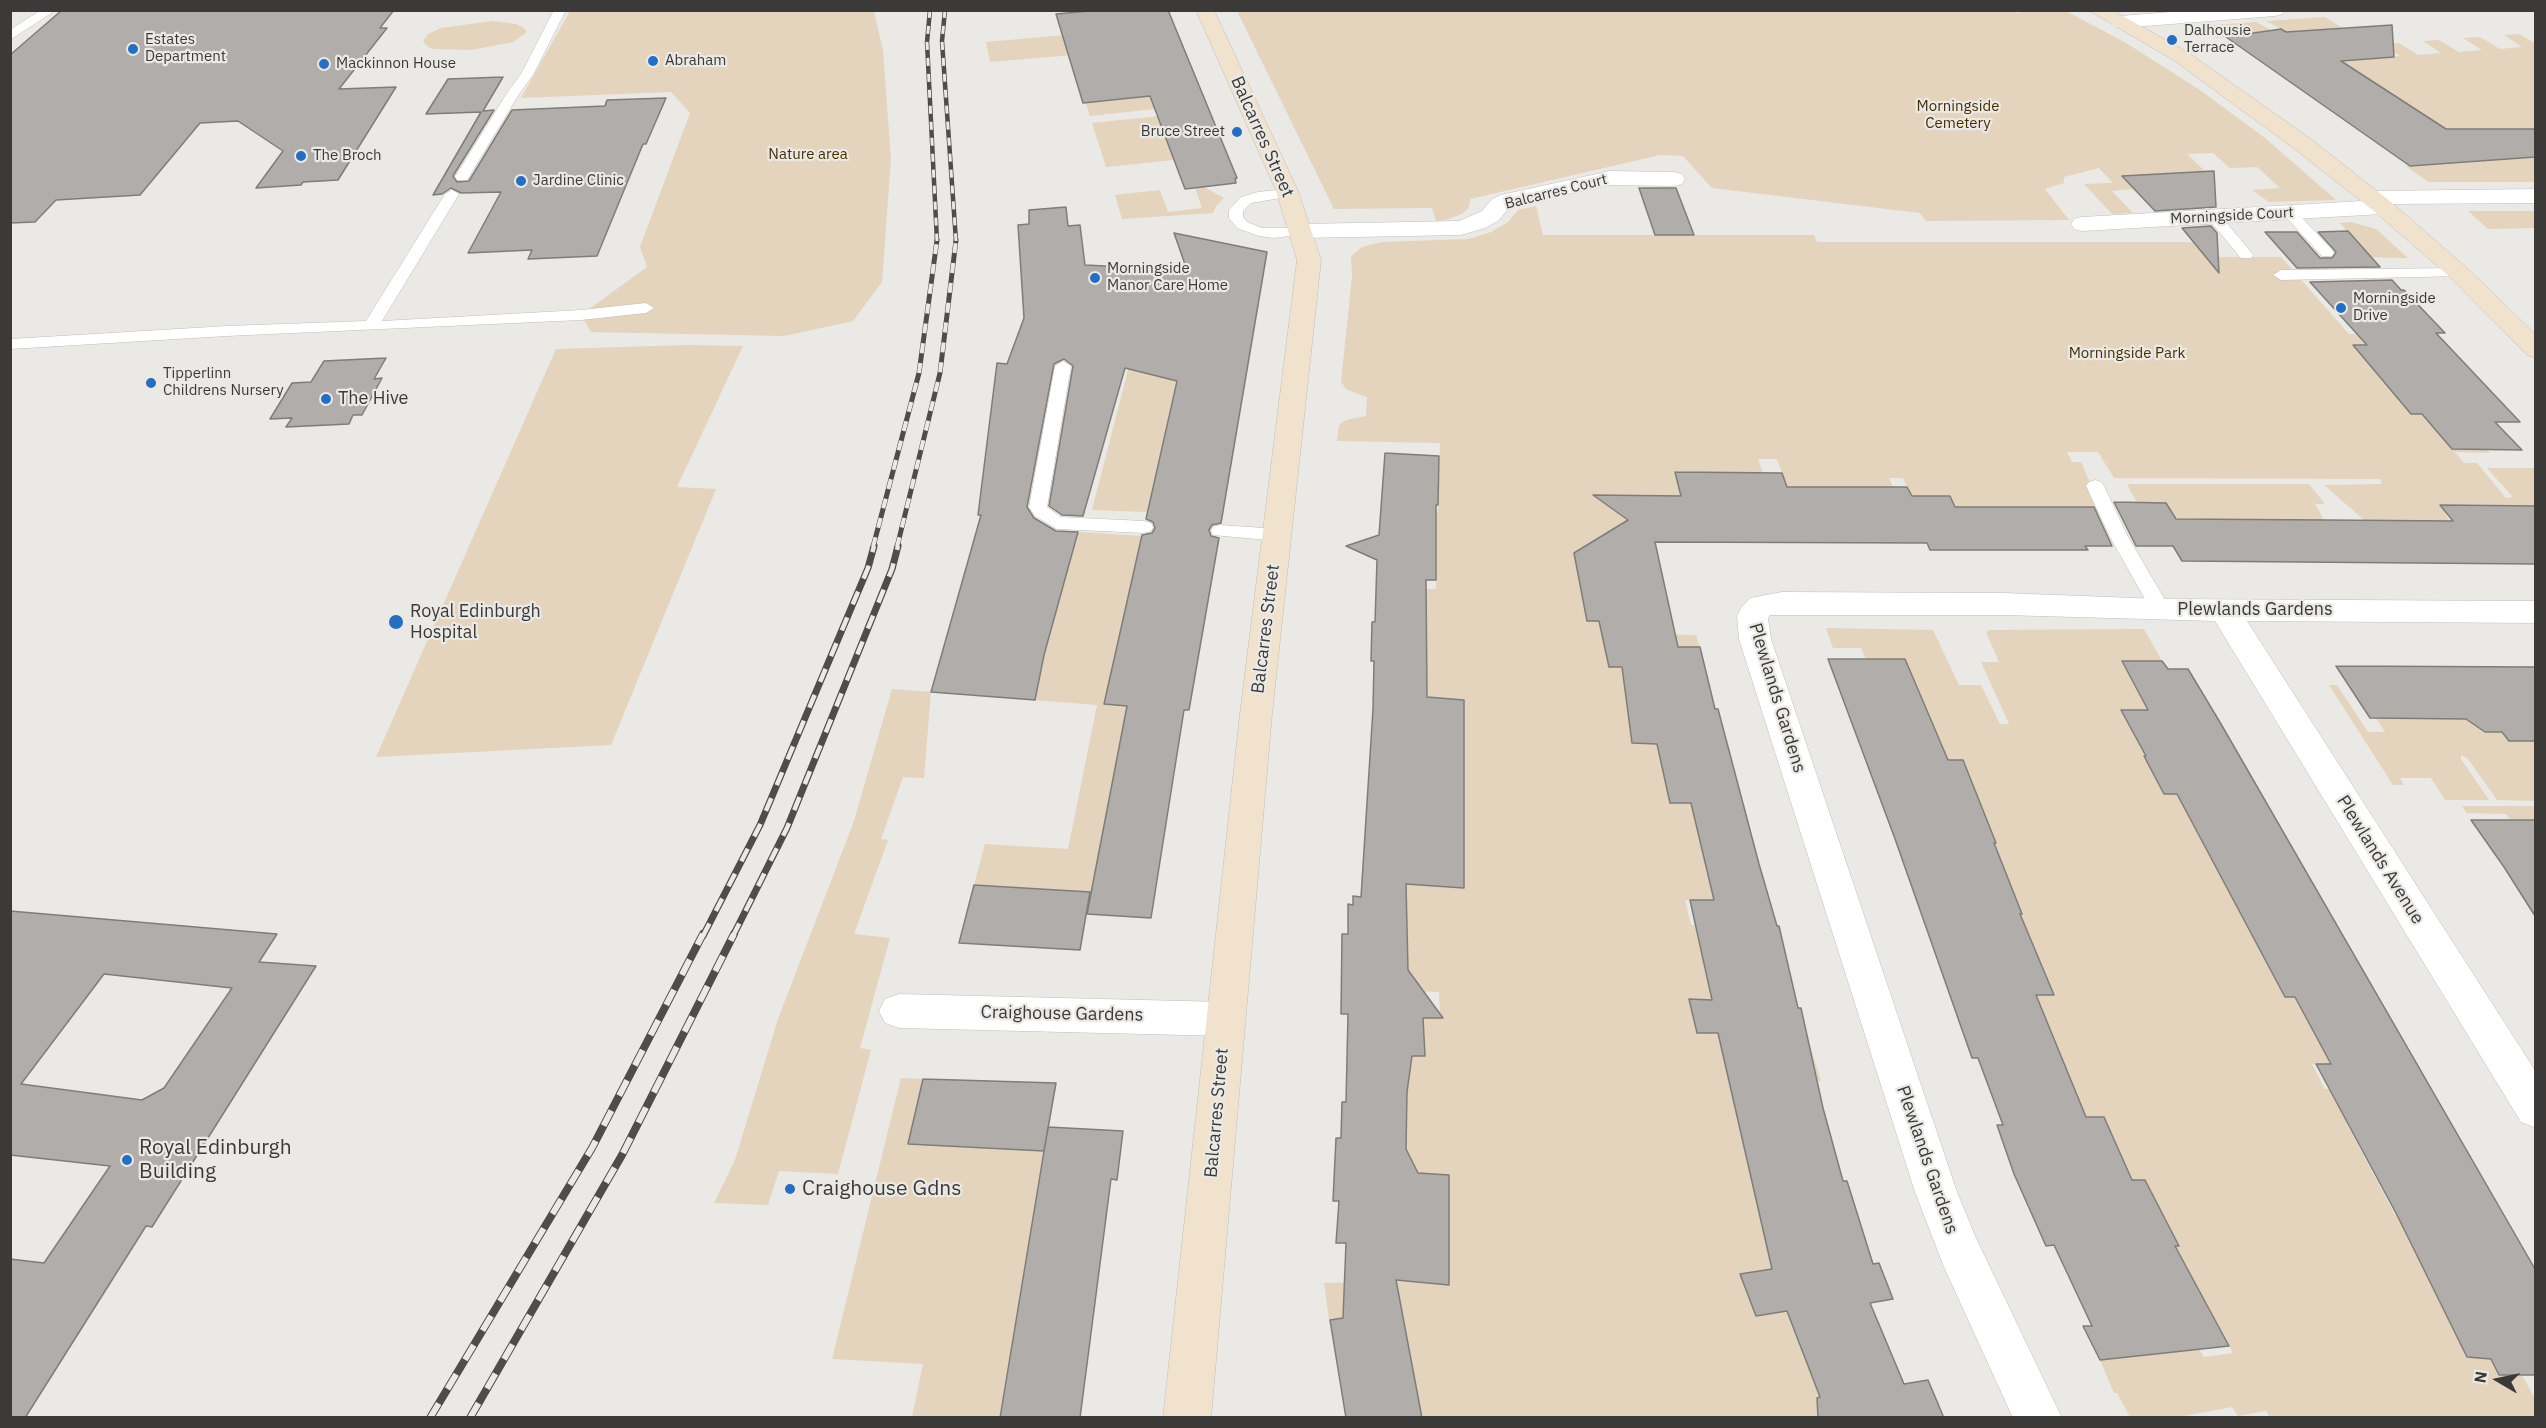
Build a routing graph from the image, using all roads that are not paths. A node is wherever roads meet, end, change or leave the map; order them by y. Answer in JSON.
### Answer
{"nodes":[{"id":1,"x":50,"y":10,"type":"edge"},
{"id":2,"x":560,"y":10,"type":"edge"},
{"id":3,"x":1205,"y":10,"type":"edge"},
{"id":4,"x":2097,"y":10,"type":"edge"},
{"id":5,"x":2275,"y":10,"type":"edge"},
{"id":6,"x":2120,"y":22,"type":"junction"},
{"id":7,"x":10,"y":36,"type":"edge"},
{"id":8,"x":462,"y":177,"type":"dead end"},
{"id":9,"x":1674,"y":179,"type":"dead end"},
{"id":10,"x":1287,"y":193,"type":"junction"},
{"id":11,"x":452,"y":194,"type":"dead end"},
{"id":12,"x":2535,"y":196,"type":"edge"},
{"id":13,"x":2377,"y":203,"type":"junction"},
{"id":14,"x":2289,"y":213,"type":"junction"},
{"id":15,"x":2214,"y":217,"type":"junction"},
{"id":16,"x":2082,"y":224,"type":"dead end"},
{"id":17,"x":1301,"y":231,"type":"junction"},
{"id":18,"x":2327,"y":253,"type":"dead end"},
{"id":19,"x":2246,"y":255,"type":"dead end"},
{"id":20,"x":2459,"y":273,"type":"junction"},
{"id":21,"x":2281,"y":275,"type":"dead end"},
{"id":22,"x":646,"y":308,"type":"dead end"},
{"id":23,"x":372,"y":326,"type":"junction"},
{"id":24,"x":10,"y":344,"type":"edge"},
{"id":25,"x":2535,"y":350,"type":"edge"},
{"id":26,"x":1063,"y":366,"type":"dead end"},
{"id":27,"x":2095,"y":486,"type":"dead end"},
{"id":28,"x":1144,"y":527,"type":"dead end"},
{"id":29,"x":1220,"y":531,"type":"dead end"},
{"id":30,"x":1278,"y":535,"type":"junction"},
{"id":31,"x":2161,"y":610,"type":"junction"},
{"id":32,"x":2224,"y":610,"type":"junction"},
{"id":33,"x":2535,"y":612,"type":"edge"},
{"id":34,"x":899,"y":1011,"type":"dead end"},
{"id":35,"x":1226,"y":1018,"type":"junction"},
{"id":36,"x":2535,"y":1109,"type":"edge"},
{"id":37,"x":1187,"y":1418,"type":"edge"},
{"id":38,"x":2038,"y":1418,"type":"edge"}],
"edges":[{"from":1,"to":7,"type":"lane"},
{"from":2,"to":8,"type":"lane"},
{"from":3,"to":10,"type":"street","name":"Balcarres Street"},
{"from":4,"to":6,"type":"street"},
{"from":5,"to":6,"type":"street"},
{"from":6,"to":13,"type":"street"},
{"from":9,"to":17,"type":"street","name":"Balcarres Court"},
{"from":10,"to":17,"type":"street","name":"Balcarres Street"},
{"from":10,"to":17,"type":"lane"},
{"from":11,"to":23,"type":"lane"},
{"from":12,"to":13,"type":"street","name":"Morningside Court"},
{"from":13,"to":14,"type":"street","name":"Morningside Court"},
{"from":13,"to":20,"type":"street"},
{"from":14,"to":15,"type":"street","name":"Morningside Court"},
{"from":14,"to":18,"type":"lane"},
{"from":15,"to":16,"type":"street","name":"Morningside Court"},
{"from":15,"to":19,"type":"lane"},
{"from":17,"to":30,"type":"street","name":"Balcarres Street"},
{"from":20,"to":21,"type":"lane"},
{"from":20,"to":25,"type":"street"},
{"from":22,"to":23,"type":"lane"},
{"from":23,"to":24,"type":"lane"},
{"from":26,"to":28,"type":"lane"},
{"from":27,"to":31,"type":"lane"},
{"from":29,"to":30,"type":"lane"},
{"from":30,"to":35,"type":"street","name":"Balcarres Street"},
{"from":31,"to":32,"type":"street","name":"Plewlands Gardens"},
{"from":31,"to":38,"type":"street","name":"Plewlands Gardens"},
{"from":32,"to":33,"type":"street","name":"Plewlands Gardens"},
{"from":32,"to":36,"type":"street","name":"Plewlands Avenue"},
{"from":34,"to":35,"type":"street","name":"Craighouse Gardens"},
{"from":35,"to":37,"type":"street","name":"Balcarres Street"}]}
